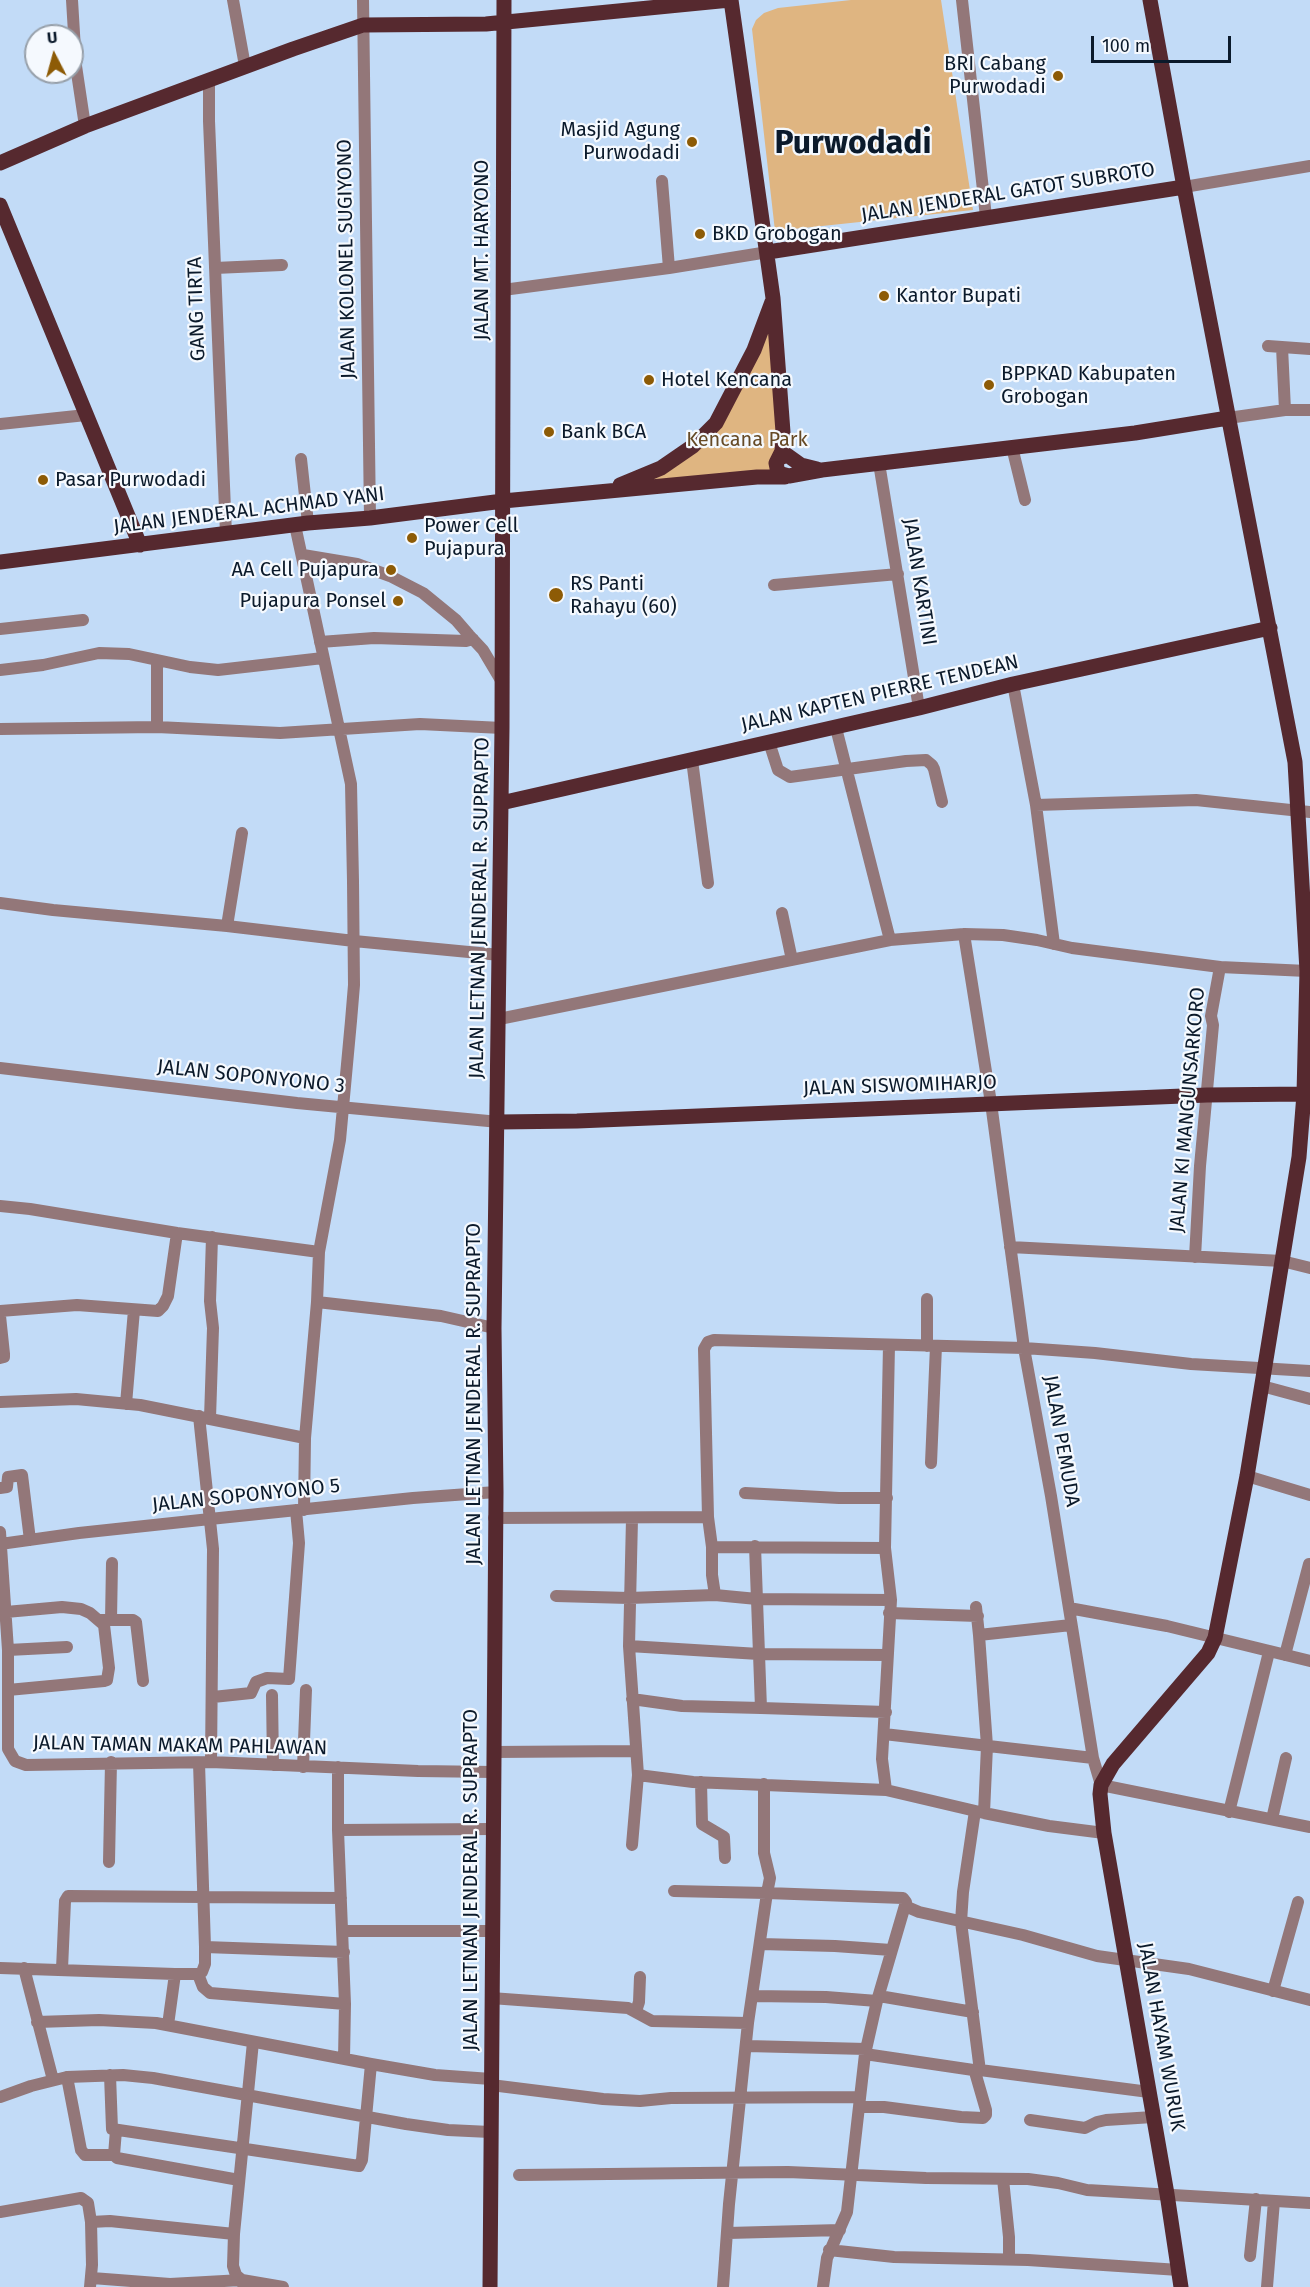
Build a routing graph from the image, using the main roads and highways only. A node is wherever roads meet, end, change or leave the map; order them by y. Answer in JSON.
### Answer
{"nodes":[{"id":1,"x":504,"y":0,"type":"edge"},
{"id":2,"x":731,"y":0,"type":"edge"},
{"id":3,"x":1150,"y":0,"type":"edge"},
{"id":4,"x":506,"y":21,"type":"junction"},
{"id":5,"x":0,"y":163,"type":"edge"},
{"id":6,"x":1184,"y":186,"type":"junction"},
{"id":7,"x":0,"y":205,"type":"edge"},
{"id":8,"x":768,"y":252,"type":"junction"},
{"id":9,"x":773,"y":298,"type":"junction"},
{"id":10,"x":1228,"y":418,"type":"junction"},
{"id":11,"x":783,"y":432,"type":"junction"},
{"id":12,"x":795,"y":459,"type":"junction"},
{"id":13,"x":777,"y":461,"type":"junction"},
{"id":14,"x":822,"y":470,"type":"junction"},
{"id":15,"x":757,"y":477,"type":"junction"},
{"id":16,"x":787,"y":477,"type":"junction"},
{"id":17,"x":597,"y":493,"type":"junction"},
{"id":18,"x":503,"y":501,"type":"junction"},
{"id":19,"x":140,"y":545,"type":"junction"},
{"id":20,"x":0,"y":562,"type":"edge"},
{"id":21,"x":1270,"y":628,"type":"junction"},
{"id":22,"x":501,"y":803,"type":"junction"},
{"id":23,"x":1305,"y":812,"type":"edge"},
{"id":24,"x":1307,"y":1094,"type":"edge"},
{"id":25,"x":499,"y":1122,"type":"junction"},
{"id":26,"x":490,"y":2287,"type":"edge"},
{"id":27,"x":1181,"y":2287,"type":"edge"}],
"edges":[{"from":1,"to":4,"type":"main road","name":"JALAN MT. HARYONO"},
{"from":2,"to":4,"type":"main road"},
{"from":2,"to":8,"type":"main road"},
{"from":3,"to":6,"type":"main road"},
{"from":4,"to":5,"type":"main road"},
{"from":4,"to":18,"type":"main road","name":"JALAN MT. HARYONO"},
{"from":6,"to":8,"type":"main road","name":"JALAN JENDERAL GATOT SUBROTO"},
{"from":6,"to":10,"type":"main road"},
{"from":7,"to":19,"type":"main road"},
{"from":8,"to":9,"type":"main road"},
{"from":9,"to":11,"type":"main road"},
{"from":9,"to":17,"type":"main road"},
{"from":10,"to":14,"type":"main road"},
{"from":10,"to":21,"type":"main road"},
{"from":11,"to":12,"type":"main road"},
{"from":11,"to":13,"type":"main road"},
{"from":12,"to":13,"type":"main road"},
{"from":12,"to":14,"type":"main road"},
{"from":12,"to":16,"type":"main road"},
{"from":13,"to":15,"type":"main road"},
{"from":13,"to":16,"type":"main road"},
{"from":14,"to":16,"type":"main road"},
{"from":15,"to":16,"type":"main road"},
{"from":15,"to":17,"type":"main road"},
{"from":17,"to":18,"type":"main road","name":"JALAN JENDERAL ACHMAD YANI"},
{"from":18,"to":19,"type":"main road","name":"JALAN JENDERAL ACHMAD YANI"},
{"from":18,"to":22,"type":"main road","name":"JALAN LETNAN JENDERAL R. SUPRAPTO"},
{"from":19,"to":20,"type":"main road","name":"JALAN JENDERAL ACHMAD YANI"},
{"from":21,"to":22,"type":"main road","name":"JALAN KAPTEN PIERRE TENDEAN"},
{"from":21,"to":23,"type":"main road"},
{"from":22,"to":25,"type":"main road","name":"JALAN LETNAN JENDERAL R. SUPRAPTO"},
{"from":23,"to":24,"type":"main road"},
{"from":24,"to":25,"type":"main road","name":"JALAN SISWOMIHARJO"},
{"from":24,"to":27,"type":"main road","name":"JALAN HAYAM WURUK"},
{"from":25,"to":26,"type":"main road","name":"JALAN LETNAN JENDERAL R. SUPRAPTO"}]}
